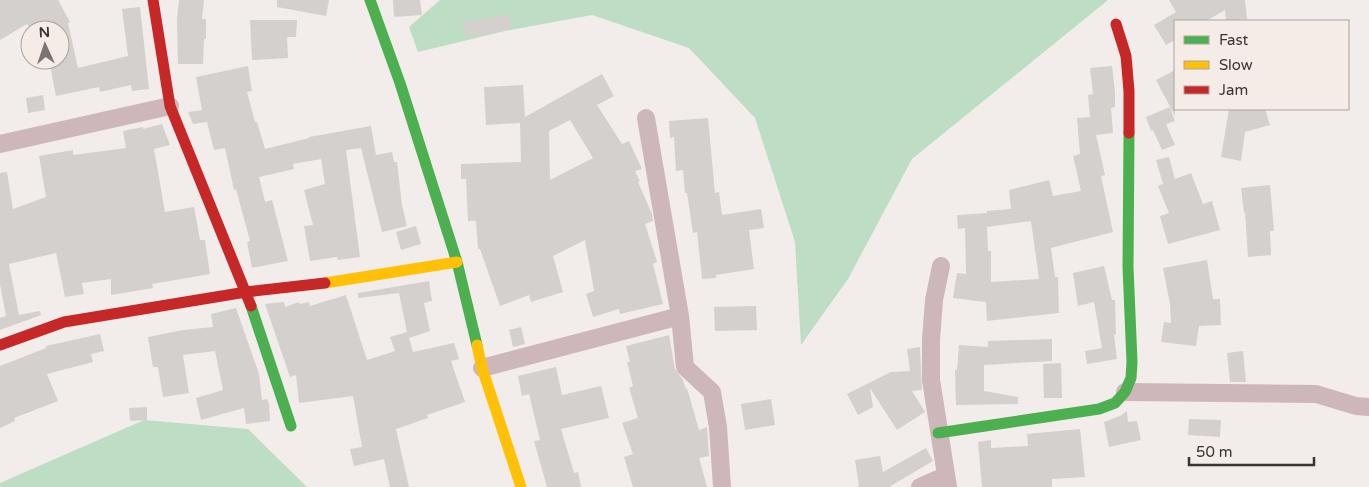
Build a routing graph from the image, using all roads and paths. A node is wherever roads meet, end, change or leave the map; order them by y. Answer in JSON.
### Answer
{"nodes":[{"id":1,"x":153,"y":0,"type":"edge"},
{"id":2,"x":370,"y":0,"type":"edge"},
{"id":3,"x":1116,"y":24,"type":"dead end"},
{"id":4,"x":170,"y":106,"type":"junction"},
{"id":5,"x":646,"y":118,"type":"dead end"},
{"id":6,"x":0,"y":144,"type":"edge"},
{"id":7,"x":457,"y":262,"type":"junction"},
{"id":8,"x":941,"y":266,"type":"dead end"},
{"id":9,"x":246,"y":292,"type":"junction"},
{"id":10,"x":680,"y":316,"type":"junction"},
{"id":11,"x":0,"y":345,"type":"edge"},
{"id":12,"x":482,"y":368,"type":"junction"},
{"id":13,"x":1125,"y":392,"type":"junction"},
{"id":14,"x":1369,"y":407,"type":"edge"},
{"id":15,"x":291,"y":426,"type":"dead end"},
{"id":16,"x":938,"y":433,"type":"junction"},
{"id":17,"x":946,"y":481,"type":"edge"},
{"id":18,"x":521,"y":487,"type":"edge"},
{"id":19,"x":722,"y":487,"type":"edge"},
{"id":20,"x":920,"y":487,"type":"edge"}],
"edges":[{"from":1,"to":4,"type":"street"},
{"from":2,"to":7,"type":"street"},
{"from":3,"to":13,"type":"street"},
{"from":4,"to":6,"type":"street"},
{"from":4,"to":9,"type":"street"},
{"from":5,"to":10,"type":"street"},
{"from":7,"to":9,"type":"street"},
{"from":7,"to":12,"type":"street"},
{"from":8,"to":16,"type":"street"},
{"from":9,"to":11,"type":"street"},
{"from":9,"to":15,"type":"street"},
{"from":10,"to":12,"type":"street"},
{"from":10,"to":19,"type":"street"},
{"from":12,"to":18,"type":"street"},
{"from":13,"to":14,"type":"street"},
{"from":13,"to":16,"type":"street"},
{"from":16,"to":17,"type":"street"},
{"from":17,"to":20,"type":"street"}]}
